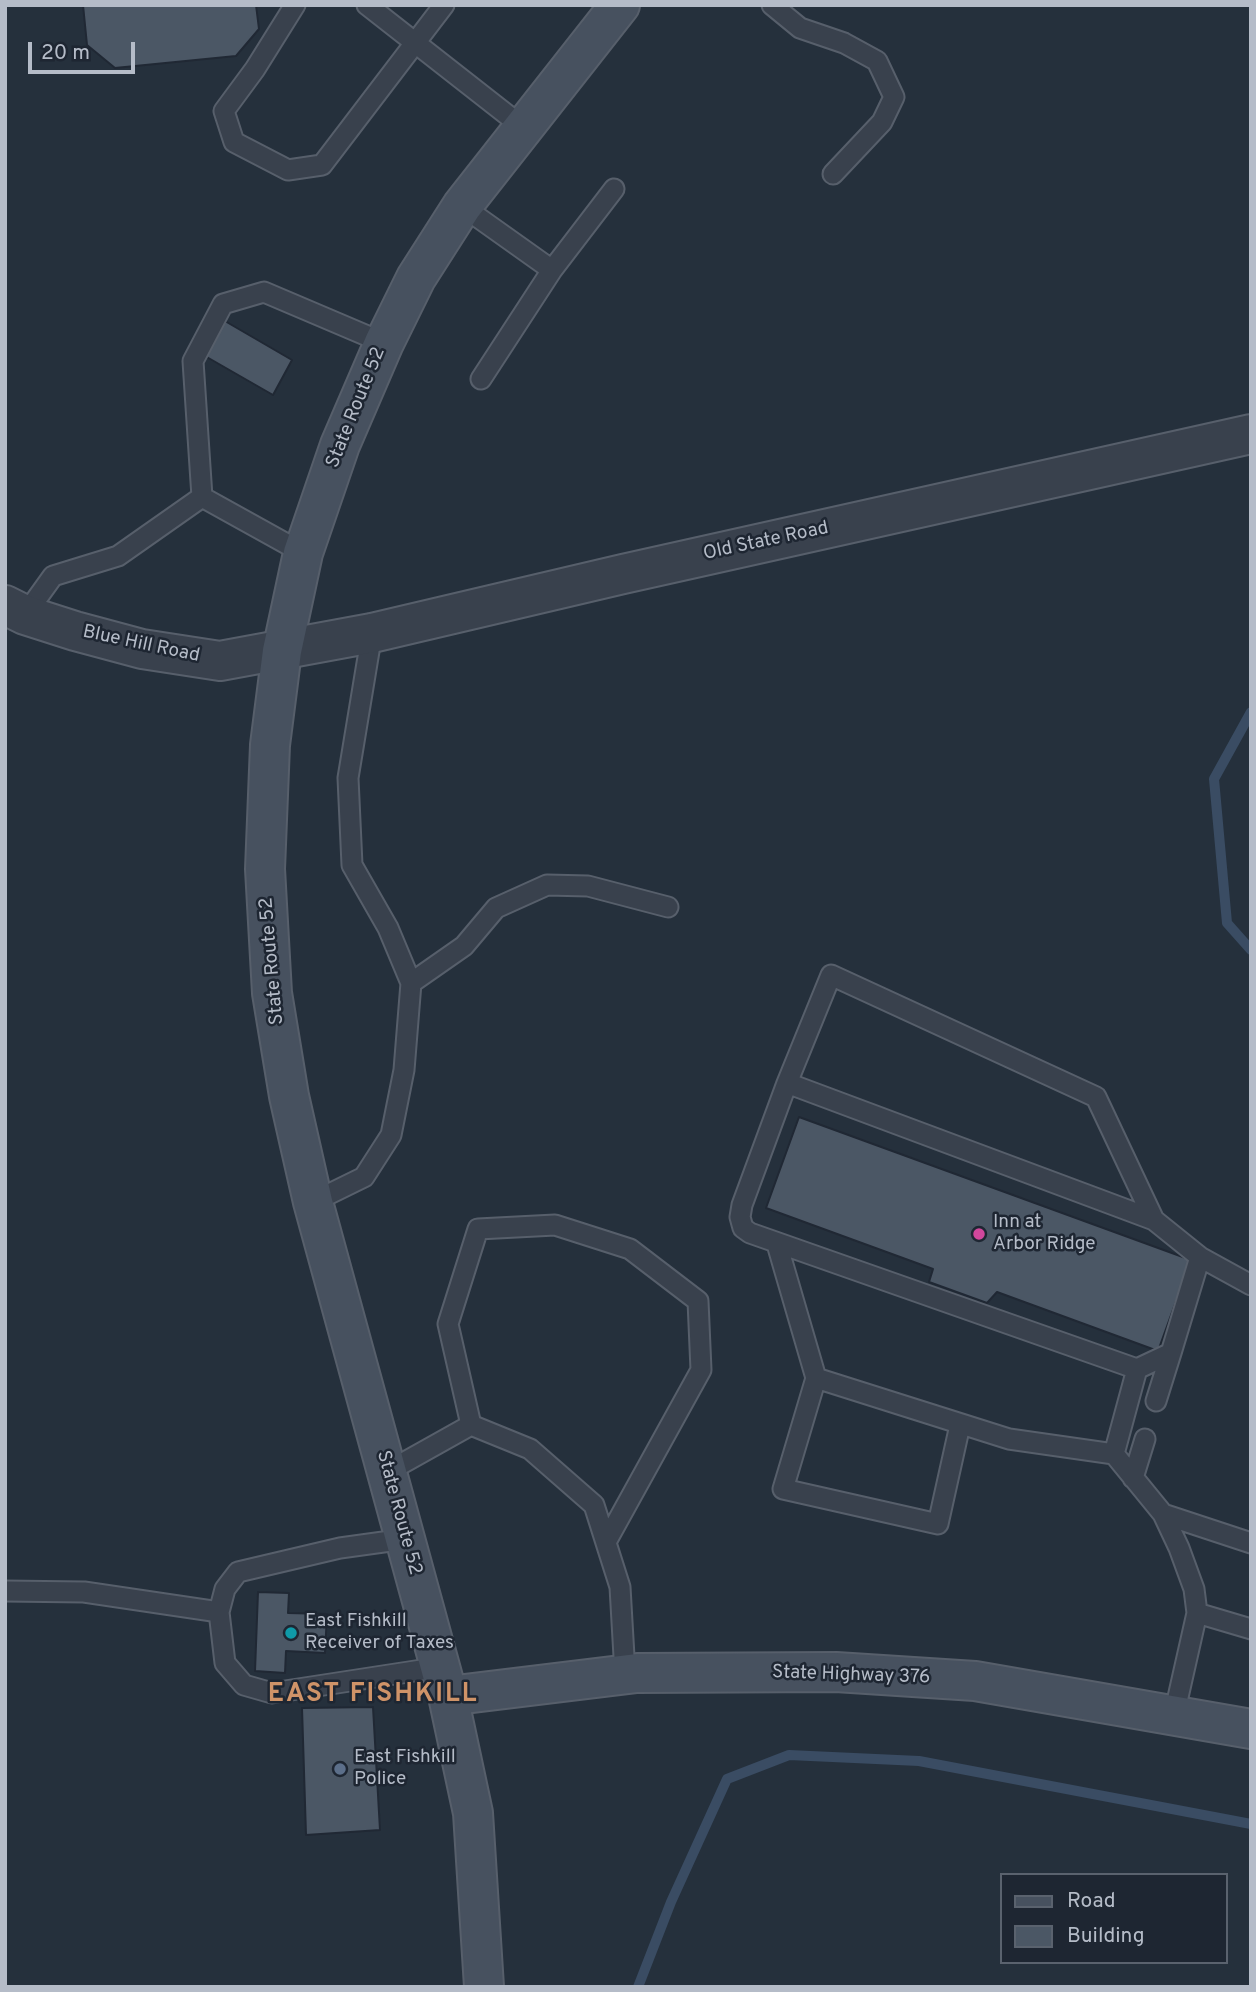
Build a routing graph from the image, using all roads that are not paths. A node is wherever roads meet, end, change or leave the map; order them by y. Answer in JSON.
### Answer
{"nodes":[{"id":1,"x":295,"y":5,"type":"edge"},
{"id":2,"x":367,"y":5,"type":"edge"},
{"id":3,"x":444,"y":5,"type":"edge"},
{"id":4,"x":620,"y":5,"type":"edge"},
{"id":5,"x":772,"y":5,"type":"edge"},
{"id":6,"x":414,"y":42,"type":"junction"},
{"id":7,"x":524,"y":128,"type":"junction"},
{"id":8,"x":833,"y":174,"type":"dead end"},
{"id":9,"x":614,"y":189,"type":"dead end"},
{"id":10,"x":462,"y":206,"type":"junction"},
{"id":11,"x":552,"y":270,"type":"junction"},
{"id":12,"x":384,"y":343,"type":"junction"},
{"id":13,"x":481,"y":379,"type":"dead end"},
{"id":14,"x":1251,"y":434,"type":"edge"},
{"id":15,"x":202,"y":497,"type":"junction"},
{"id":16,"x":303,"y":553,"type":"junction"},
{"id":17,"x":15,"y":610,"type":"edge"},
{"id":18,"x":372,"y":634,"type":"junction"},
{"id":19,"x":282,"y":651,"type":"junction"},
{"id":20,"x":668,"y":907,"type":"dead end"},
{"id":21,"x":411,"y":983,"type":"junction"},
{"id":22,"x":787,"y":1083,"type":"junction"},
{"id":23,"x":313,"y":1202,"type":"junction"},
{"id":24,"x":1154,"y":1220,"type":"junction"},
{"id":25,"x":777,"y":1244,"type":"junction"},
{"id":26,"x":1200,"y":1257,"type":"junction"},
{"id":27,"x":1251,"y":1285,"type":"edge"},
{"id":28,"x":1171,"y":1353,"type":"junction"},
{"id":29,"x":1137,"y":1369,"type":"junction"},
{"id":30,"x":816,"y":1378,"type":"junction"},
{"id":31,"x":1156,"y":1401,"type":"dead end"},
{"id":32,"x":471,"y":1425,"type":"junction"},
{"id":33,"x":960,"y":1425,"type":"junction"},
{"id":34,"x":1145,"y":1439,"type":"dead end"},
{"id":35,"x":1114,"y":1454,"type":"junction"},
{"id":36,"x":387,"y":1472,"type":"junction"},
{"id":37,"x":1133,"y":1478,"type":"junction"},
{"id":38,"x":1163,"y":1514,"type":"junction"},
{"id":39,"x":405,"y":1539,"type":"junction"},
{"id":40,"x":606,"y":1542,"type":"junction"},
{"id":41,"x":1251,"y":1543,"type":"edge"},
{"id":42,"x":5,"y":1591,"type":"edge"},
{"id":43,"x":219,"y":1612,"type":"junction"},
{"id":44,"x":1197,"y":1613,"type":"junction"},
{"id":45,"x":1251,"y":1629,"type":"edge"},
{"id":46,"x":625,"y":1674,"type":"junction"},
{"id":47,"x":444,"y":1681,"type":"junction"},
{"id":48,"x":1174,"y":1715,"type":"junction"},
{"id":49,"x":1251,"y":1729,"type":"edge"},
{"id":50,"x":484,"y":1987,"type":"edge"}],
"edges":[{"from":1,"to":6,"type":"lane"},
{"from":2,"to":6,"type":"lane"},
{"from":3,"to":6,"type":"lane"},
{"from":4,"to":7,"type":"main road","name":"State Route 52"},
{"from":5,"to":8,"type":"lane"},
{"from":6,"to":7,"type":"lane"},
{"from":7,"to":10,"type":"main road","name":"State Route 52"},
{"from":9,"to":11,"type":"lane"},
{"from":10,"to":11,"type":"lane"},
{"from":10,"to":12,"type":"main road","name":"State Route 52"},
{"from":11,"to":13,"type":"lane"},
{"from":12,"to":15,"type":"lane"},
{"from":12,"to":16,"type":"main road","name":"State Route 52"},
{"from":14,"to":18,"type":"street","name":"Old State Road"},
{"from":15,"to":16,"type":"lane"},
{"from":15,"to":17,"type":"lane"},
{"from":16,"to":19,"type":"main road","name":"State Route 52"},
{"from":17,"to":19,"type":"street","name":"Blue Hill Road"},
{"from":18,"to":19,"type":"street","name":"Old State Road"},
{"from":18,"to":21,"type":"lane"},
{"from":19,"to":23,"type":"main road","name":"State Route 52"},
{"from":20,"to":21,"type":"lane"},
{"from":21,"to":23,"type":"lane"},
{"from":22,"to":24,"type":"lane"},
{"from":22,"to":24,"type":"lane"},
{"from":22,"to":25,"type":"lane"},
{"from":23,"to":36,"type":"main road","name":"State Route 52"},
{"from":24,"to":26,"type":"lane"},
{"from":25,"to":29,"type":"lane"},
{"from":25,"to":30,"type":"lane"},
{"from":26,"to":27,"type":"lane"},
{"from":26,"to":28,"type":"lane"},
{"from":28,"to":29,"type":"lane"},
{"from":28,"to":31,"type":"lane"},
{"from":29,"to":35,"type":"lane"},
{"from":30,"to":33,"type":"lane"},
{"from":30,"to":33,"type":"lane"},
{"from":32,"to":36,"type":"lane"},
{"from":32,"to":40,"type":"lane"},
{"from":32,"to":40,"type":"lane"},
{"from":33,"to":35,"type":"lane"},
{"from":34,"to":37,"type":"lane"},
{"from":35,"to":37,"type":"lane"},
{"from":36,"to":39,"type":"main road","name":"State Route 52"},
{"from":37,"to":38,"type":"lane"},
{"from":38,"to":41,"type":"lane"},
{"from":38,"to":44,"type":"lane"},
{"from":39,"to":43,"type":"lane"},
{"from":39,"to":47,"type":"main road","name":"State Route 52"},
{"from":40,"to":46,"type":"lane"},
{"from":42,"to":43,"type":"lane"},
{"from":43,"to":47,"type":"lane"},
{"from":44,"to":45,"type":"lane"},
{"from":44,"to":48,"type":"lane"},
{"from":46,"to":47,"type":"main road","name":"State Highway 376"},
{"from":46,"to":48,"type":"main road","name":"State Highway 376"},
{"from":47,"to":50,"type":"main road","name":"State Route 52"},
{"from":48,"to":49,"type":"main road","name":"State Highway 376"}]}
